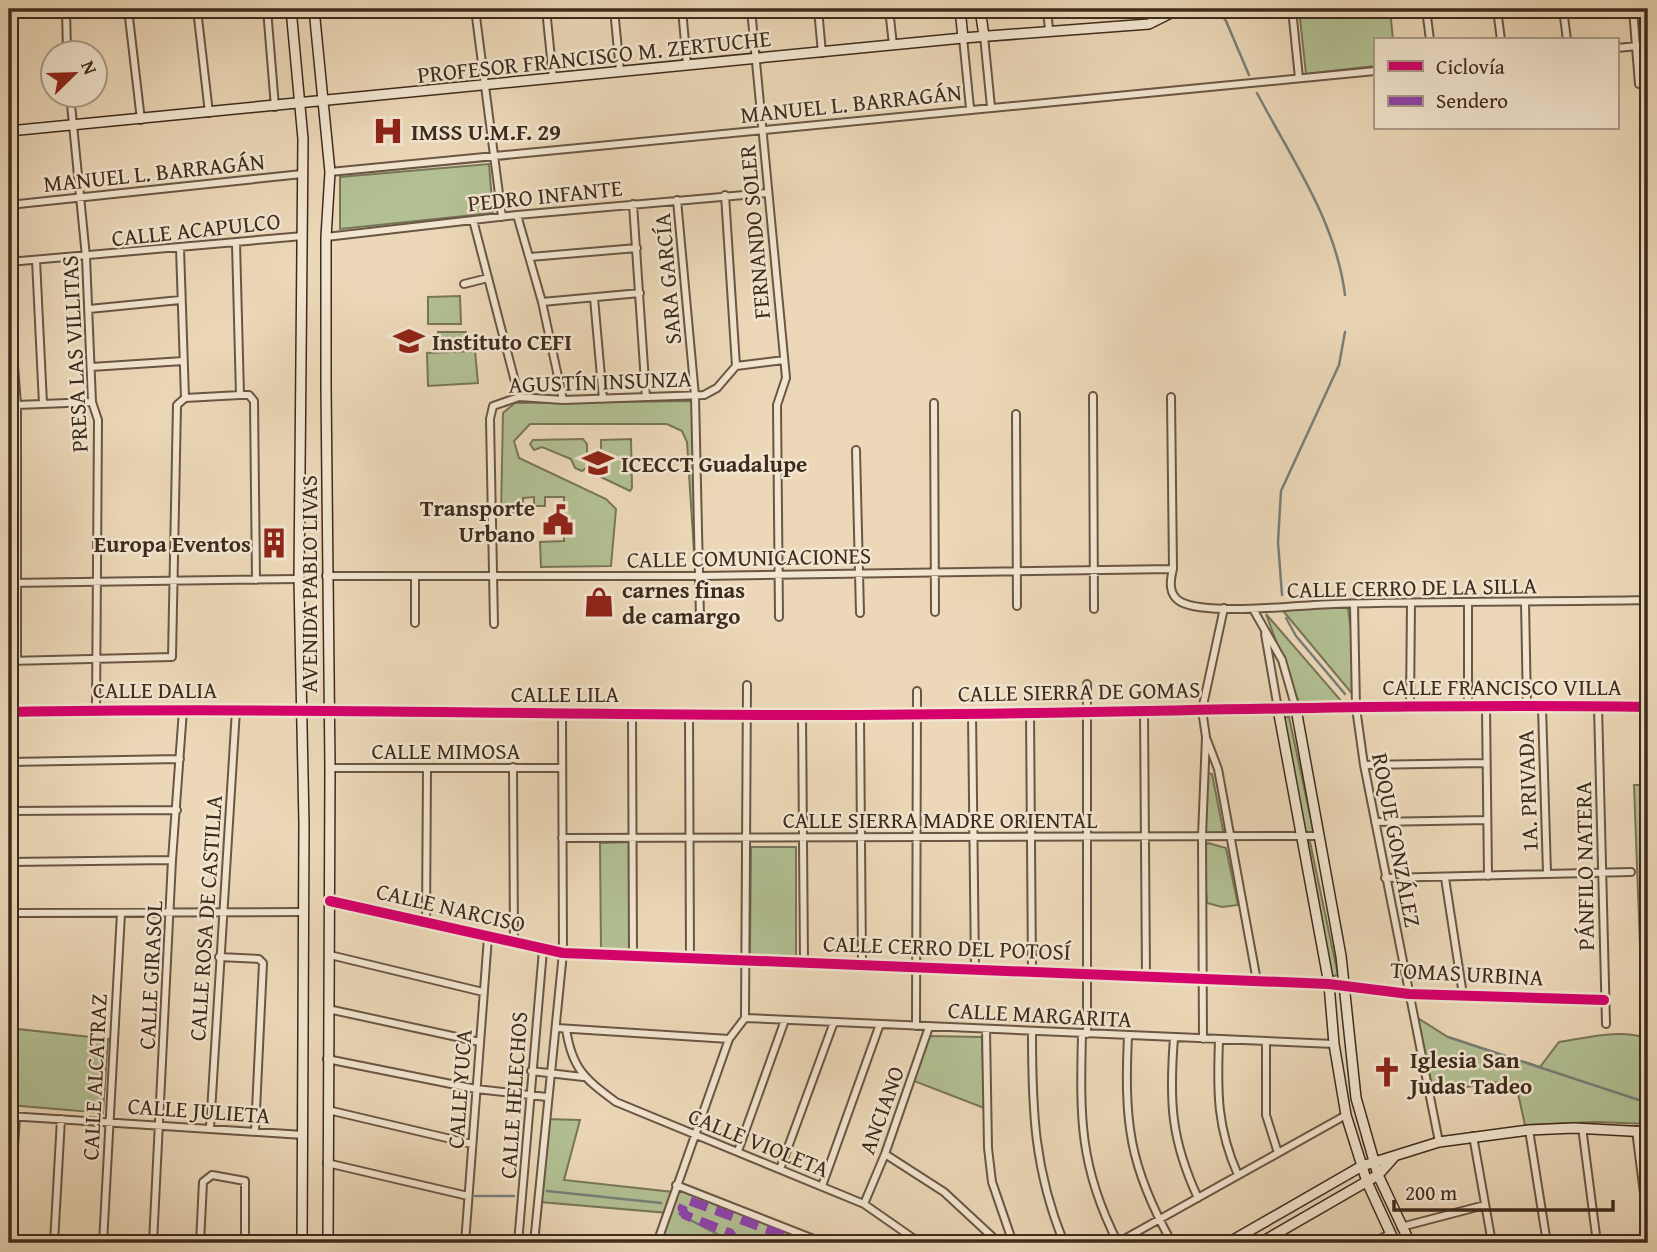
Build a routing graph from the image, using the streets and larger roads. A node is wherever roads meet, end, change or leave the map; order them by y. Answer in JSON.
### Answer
{"nodes":[{"id":1,"x":66,"y":9,"type":"edge"},
{"id":2,"x":128,"y":9,"type":"edge"},
{"id":3,"x":197,"y":9,"type":"edge"},
{"id":4,"x":267,"y":9,"type":"edge"},
{"id":5,"x":291,"y":9,"type":"edge"},
{"id":6,"x":314,"y":9,"type":"edge"},
{"id":7,"x":475,"y":9,"type":"edge"},
{"id":8,"x":546,"y":9,"type":"edge"},
{"id":9,"x":614,"y":9,"type":"edge"},
{"id":10,"x":682,"y":9,"type":"edge"},
{"id":11,"x":751,"y":9,"type":"edge"},
{"id":12,"x":818,"y":9,"type":"edge"},
{"id":13,"x":890,"y":9,"type":"edge"},
{"id":14,"x":960,"y":9,"type":"edge"},
{"id":15,"x":980,"y":9,"type":"edge"},
{"id":16,"x":1046,"y":9,"type":"edge"},
{"id":17,"x":1179,"y":9,"type":"edge"},
{"id":18,"x":1292,"y":9,"type":"edge"},
{"id":19,"x":1426,"y":9,"type":"edge"},
{"id":20,"x":1497,"y":9,"type":"edge"},
{"id":21,"x":1563,"y":9,"type":"edge"},
{"id":22,"x":1633,"y":9,"type":"edge"},
{"id":23,"x":1049,"y":30,"type":"junction"},
{"id":24,"x":984,"y":36,"type":"junction"},
{"id":25,"x":67,"y":38,"type":"edge"},
{"id":26,"x":962,"y":38,"type":"junction"},
{"id":27,"x":1430,"y":38,"type":"edge"},
{"id":28,"x":1501,"y":38,"type":"edge"},
{"id":29,"x":1567,"y":38,"type":"edge"},
{"id":30,"x":893,"y":45,"type":"junction"},
{"id":31,"x":1648,"y":45,"type":"edge"},
{"id":32,"x":1637,"y":46,"type":"junction"},
{"id":33,"x":1618,"y":48,"type":"edge"},
{"id":34,"x":822,"y":53,"type":"junction"},
{"id":35,"x":756,"y":59,"type":"junction"},
{"id":36,"x":687,"y":65,"type":"junction"},
{"id":37,"x":620,"y":71,"type":"junction"},
{"id":38,"x":1374,"y":71,"type":"edge"},
{"id":39,"x":553,"y":78,"type":"junction"},
{"id":40,"x":1299,"y":78,"type":"junction"},
{"id":41,"x":1640,"y":84,"type":"dead end"},
{"id":42,"x":485,"y":86,"type":"junction"},
{"id":43,"x":325,"y":101,"type":"junction"},
{"id":44,"x":300,"y":104,"type":"junction"},
{"id":45,"x":275,"y":107,"type":"junction"},
{"id":46,"x":991,"y":107,"type":"junction"},
{"id":47,"x":71,"y":108,"type":"edge"},
{"id":48,"x":971,"y":108,"type":"junction"},
{"id":49,"x":209,"y":113,"type":"junction"},
{"id":50,"x":141,"y":120,"type":"junction"},
{"id":51,"x":72,"y":126,"type":"junction"},
{"id":52,"x":763,"y":130,"type":"junction"},
{"id":53,"x":9,"y":131,"type":"edge"},
{"id":54,"x":493,"y":158,"type":"junction"},
{"id":55,"x":330,"y":172,"type":"junction"},
{"id":56,"x":302,"y":174,"type":"junction"},
{"id":57,"x":768,"y":192,"type":"junction"},
{"id":58,"x":725,"y":195,"type":"junction"},
{"id":59,"x":79,"y":197,"type":"junction"},
{"id":60,"x":677,"y":200,"type":"junction"},
{"id":61,"x":634,"y":204,"type":"junction"},
{"id":62,"x":9,"y":205,"type":"edge"},
{"id":63,"x":517,"y":215,"type":"junction"},
{"id":64,"x":502,"y":217,"type":"junction"},
{"id":65,"x":473,"y":220,"type":"junction"},
{"id":66,"x":303,"y":236,"type":"junction"},
{"id":67,"x":326,"y":237,"type":"junction"},
{"id":68,"x":236,"y":243,"type":"junction"},
{"id":69,"x":180,"y":248,"type":"junction"},
{"id":70,"x":636,"y":248,"type":"junction"},
{"id":71,"x":86,"y":257,"type":"junction"},
{"id":72,"x":530,"y":257,"type":"junction"},
{"id":73,"x":36,"y":260,"type":"junction"},
{"id":74,"x":9,"y":262,"type":"edge"},
{"id":75,"x":488,"y":278,"type":"junction"},
{"id":76,"x":464,"y":285,"type":"dead end"},
{"id":77,"x":640,"y":293,"type":"junction"},
{"id":78,"x":9,"y":298,"type":"edge"},
{"id":79,"x":594,"y":298,"type":"junction"},
{"id":80,"x":180,"y":300,"type":"junction"},
{"id":81,"x":542,"y":303,"type":"junction"},
{"id":82,"x":89,"y":309,"type":"junction"},
{"id":83,"x":9,"y":314,"type":"edge"},
{"id":84,"x":784,"y":360,"type":"junction"},
{"id":85,"x":183,"y":361,"type":"junction"},
{"id":86,"x":736,"y":366,"type":"junction"},
{"id":87,"x":91,"y":367,"type":"junction"},
{"id":88,"x":11,"y":374,"type":"edge"},
{"id":89,"x":240,"y":395,"type":"junction"},
{"id":90,"x":695,"y":396,"type":"junction"},
{"id":91,"x":1093,"y":396,"type":"dead end"},
{"id":92,"x":519,"y":397,"type":"junction"},
{"id":93,"x":646,"y":397,"type":"junction"},
{"id":94,"x":1171,"y":397,"type":"dead end"},
{"id":95,"x":603,"y":399,"type":"junction"},
{"id":96,"x":181,"y":400,"type":"junction"},
{"id":97,"x":564,"y":400,"type":"junction"},
{"id":98,"x":92,"y":402,"type":"junction"},
{"id":99,"x":934,"y":403,"type":"dead end"},
{"id":100,"x":43,"y":404,"type":"junction"},
{"id":101,"x":16,"y":405,"type":"junction"},
{"id":102,"x":1016,"y":414,"type":"dead end"},
{"id":103,"x":856,"y":450,"type":"dead end"},
{"id":104,"x":1093,"y":569,"type":"junction"},
{"id":105,"x":1173,"y":569,"type":"junction"},
{"id":106,"x":1017,"y":570,"type":"junction"},
{"id":107,"x":934,"y":571,"type":"junction"},
{"id":108,"x":858,"y":572,"type":"junction"},
{"id":109,"x":780,"y":574,"type":"junction"},
{"id":110,"x":326,"y":576,"type":"junction"},
{"id":111,"x":493,"y":576,"type":"junction"},
{"id":112,"x":701,"y":576,"type":"junction"},
{"id":113,"x":415,"y":577,"type":"junction"},
{"id":114,"x":299,"y":579,"type":"junction"},
{"id":115,"x":256,"y":580,"type":"junction"},
{"id":116,"x":96,"y":581,"type":"junction"},
{"id":117,"x":174,"y":581,"type":"junction"},
{"id":118,"x":9,"y":583,"type":"edge"},
{"id":119,"x":19,"y":583,"type":"junction"},
{"id":120,"x":1648,"y":600,"type":"edge"},
{"id":121,"x":1468,"y":602,"type":"junction"},
{"id":122,"x":1525,"y":602,"type":"junction"},
{"id":123,"x":1410,"y":603,"type":"junction"},
{"id":124,"x":1354,"y":604,"type":"junction"},
{"id":125,"x":1017,"y":606,"type":"dead end"},
{"id":126,"x":1224,"y":608,"type":"junction"},
{"id":127,"x":1094,"y":609,"type":"dead end"},
{"id":128,"x":1253,"y":609,"type":"junction"},
{"id":129,"x":936,"y":612,"type":"dead end"},
{"id":130,"x":860,"y":613,"type":"dead end"},
{"id":131,"x":779,"y":617,"type":"dead end"},
{"id":132,"x":700,"y":618,"type":"dead end"},
{"id":133,"x":415,"y":623,"type":"dead end"},
{"id":134,"x":494,"y":624,"type":"dead end"},
{"id":135,"x":1265,"y":628,"type":"junction"},
{"id":136,"x":96,"y":660,"type":"junction"},
{"id":137,"x":9,"y":661,"type":"edge"},
{"id":138,"x":17,"y":661,"type":"junction"},
{"id":139,"x":1087,"y":684,"type":"dead end"},
{"id":140,"x":747,"y":685,"type":"dead end"},
{"id":141,"x":917,"y":691,"type":"dead end"},
{"id":142,"x":1410,"y":706,"type":"junction"},
{"id":143,"x":1598,"y":706,"type":"junction"},
{"id":144,"x":1468,"y":707,"type":"junction"},
{"id":145,"x":1486,"y":707,"type":"junction"},
{"id":146,"x":1527,"y":707,"type":"junction"},
{"id":147,"x":1542,"y":707,"type":"junction"},
{"id":148,"x":1648,"y":707,"type":"edge"},
{"id":149,"x":1356,"y":708,"type":"junction"},
{"id":150,"x":1278,"y":709,"type":"junction"},
{"id":151,"x":1296,"y":709,"type":"junction"},
{"id":152,"x":96,"y":710,"type":"junction"},
{"id":153,"x":183,"y":710,"type":"junction"},
{"id":154,"x":236,"y":710,"type":"junction"},
{"id":155,"x":1202,"y":710,"type":"junction"},
{"id":156,"x":1144,"y":711,"type":"junction"},
{"id":157,"x":9,"y":712,"type":"edge"},
{"id":158,"x":302,"y":712,"type":"junction"},
{"id":159,"x":328,"y":712,"type":"junction"},
{"id":160,"x":1030,"y":712,"type":"junction"},
{"id":161,"x":1087,"y":712,"type":"junction"},
{"id":162,"x":972,"y":713,"type":"junction"},
{"id":163,"x":562,"y":714,"type":"junction"},
{"id":164,"x":632,"y":714,"type":"junction"},
{"id":165,"x":916,"y":714,"type":"junction"},
{"id":166,"x":689,"y":715,"type":"junction"},
{"id":167,"x":745,"y":715,"type":"junction"},
{"id":168,"x":802,"y":715,"type":"junction"},
{"id":169,"x":860,"y":715,"type":"junction"},
{"id":170,"x":1206,"y":737,"type":"junction"},
{"id":171,"x":180,"y":759,"type":"junction"},
{"id":172,"x":9,"y":762,"type":"edge"},
{"id":173,"x":1485,"y":763,"type":"junction"},
{"id":174,"x":1364,"y":765,"type":"junction"},
{"id":175,"x":330,"y":768,"type":"junction"},
{"id":176,"x":513,"y":768,"type":"junction"},
{"id":177,"x":562,"y":768,"type":"junction"},
{"id":178,"x":427,"y":769,"type":"junction"},
{"id":179,"x":177,"y":810,"type":"junction"},
{"id":180,"x":9,"y":811,"type":"edge"},
{"id":181,"x":1487,"y":820,"type":"junction"},
{"id":182,"x":1375,"y":822,"type":"junction"},
{"id":183,"x":1317,"y":835,"type":"junction"},
{"id":184,"x":1032,"y":836,"type":"junction"},
{"id":185,"x":1087,"y":836,"type":"junction"},
{"id":186,"x":1146,"y":836,"type":"junction"},
{"id":187,"x":1202,"y":836,"type":"junction"},
{"id":188,"x":1229,"y":836,"type":"junction"},
{"id":189,"x":1300,"y":836,"type":"junction"},
{"id":190,"x":746,"y":837,"type":"junction"},
{"id":191,"x":804,"y":837,"type":"junction"},
{"id":192,"x":861,"y":837,"type":"junction"},
{"id":193,"x":918,"y":837,"type":"junction"},
{"id":194,"x":975,"y":837,"type":"junction"},
{"id":195,"x":562,"y":838,"type":"junction"},
{"id":196,"x":632,"y":838,"type":"junction"},
{"id":197,"x":688,"y":838,"type":"junction"},
{"id":198,"x":172,"y":860,"type":"junction"},
{"id":199,"x":9,"y":862,"type":"edge"},
{"id":200,"x":1631,"y":872,"type":"dead end"},
{"id":201,"x":1547,"y":873,"type":"junction"},
{"id":202,"x":1602,"y":873,"type":"junction"},
{"id":203,"x":1488,"y":876,"type":"junction"},
{"id":204,"x":1385,"y":878,"type":"junction"},
{"id":205,"x":1445,"y":878,"type":"junction"},
{"id":206,"x":330,"y":901,"type":"junction"},
{"id":207,"x":222,"y":912,"type":"junction"},
{"id":208,"x":302,"y":912,"type":"junction"},
{"id":209,"x":121,"y":913,"type":"junction"},
{"id":210,"x":172,"y":913,"type":"junction"},
{"id":211,"x":9,"y":914,"type":"edge"},
{"id":212,"x":426,"y":923,"type":"junction"},
{"id":213,"x":488,"y":937,"type":"junction"},
{"id":214,"x":514,"y":943,"type":"junction"},
{"id":215,"x":542,"y":950,"type":"junction"},
{"id":216,"x":563,"y":953,"type":"junction"},
{"id":217,"x":330,"y":955,"type":"junction"},
{"id":218,"x":633,"y":956,"type":"junction"},
{"id":219,"x":219,"y":957,"type":"junction"},
{"id":220,"x":690,"y":958,"type":"junction"},
{"id":221,"x":746,"y":960,"type":"junction"},
{"id":222,"x":804,"y":962,"type":"junction"},
{"id":223,"x":862,"y":965,"type":"junction"},
{"id":224,"x":918,"y":967,"type":"junction"},
{"id":225,"x":975,"y":970,"type":"junction"},
{"id":226,"x":1032,"y":972,"type":"junction"},
{"id":227,"x":1088,"y":974,"type":"junction"},
{"id":228,"x":1146,"y":976,"type":"junction"},
{"id":229,"x":1203,"y":979,"type":"junction"},
{"id":230,"x":1257,"y":981,"type":"junction"},
{"id":231,"x":1329,"y":984,"type":"junction"},
{"id":232,"x":1344,"y":986,"type":"junction"},
{"id":233,"x":483,"y":992,"type":"junction"},
{"id":234,"x":1409,"y":994,"type":"junction"},
{"id":235,"x":1462,"y":995,"type":"junction"},
{"id":236,"x":1604,"y":1000,"type":"junction"},
{"id":237,"x":327,"y":1009,"type":"junction"},
{"id":238,"x":745,"y":1018,"type":"junction"},
{"id":239,"x":785,"y":1020,"type":"junction"},
{"id":240,"x":834,"y":1022,"type":"junction"},
{"id":241,"x":880,"y":1024,"type":"junction"},
{"id":242,"x":1606,"y":1024,"type":"dead end"},
{"id":243,"x":916,"y":1026,"type":"junction"},
{"id":244,"x":929,"y":1027,"type":"junction"},
{"id":245,"x":557,"y":1028,"type":"junction"},
{"id":246,"x":566,"y":1029,"type":"junction"},
{"id":247,"x":986,"y":1030,"type":"junction"},
{"id":248,"x":1032,"y":1032,"type":"junction"},
{"id":249,"x":1084,"y":1034,"type":"junction"},
{"id":250,"x":1128,"y":1036,"type":"junction"},
{"id":251,"x":1174,"y":1038,"type":"junction"},
{"id":252,"x":729,"y":1039,"type":"junction"},
{"id":253,"x":1203,"y":1039,"type":"junction"},
{"id":254,"x":1219,"y":1041,"type":"junction"},
{"id":255,"x":480,"y":1042,"type":"junction"},
{"id":256,"x":1266,"y":1043,"type":"junction"},
{"id":257,"x":1334,"y":1044,"type":"junction"},
{"id":258,"x":327,"y":1059,"type":"junction"},
{"id":259,"x":531,"y":1071,"type":"junction"},
{"id":260,"x":550,"y":1072,"type":"junction"},
{"id":261,"x":583,"y":1076,"type":"junction"},
{"id":262,"x":476,"y":1089,"type":"junction"},
{"id":263,"x":531,"y":1095,"type":"junction"},
{"id":264,"x":547,"y":1097,"type":"junction"},
{"id":265,"x":327,"y":1110,"type":"junction"},
{"id":266,"x":1346,"y":1115,"type":"junction"},
{"id":267,"x":12,"y":1116,"type":"edge"},
{"id":268,"x":61,"y":1119,"type":"junction"},
{"id":269,"x":109,"y":1122,"type":"junction"},
{"id":270,"x":159,"y":1125,"type":"junction"},
{"id":271,"x":1582,"y":1127,"type":"junction"},
{"id":272,"x":210,"y":1128,"type":"junction"},
{"id":273,"x":1529,"y":1130,"type":"junction"},
{"id":274,"x":1636,"y":1130,"type":"junction"},
{"id":275,"x":255,"y":1131,"type":"junction"},
{"id":276,"x":1648,"y":1132,"type":"edge"},
{"id":277,"x":303,"y":1135,"type":"junction"},
{"id":278,"x":694,"y":1136,"type":"junction"},
{"id":279,"x":1473,"y":1136,"type":"junction"},
{"id":280,"x":1439,"y":1142,"type":"junction"},
{"id":281,"x":472,"y":1144,"type":"junction"},
{"id":282,"x":738,"y":1151,"type":"junction"},
{"id":283,"x":1278,"y":1153,"type":"junction"},
{"id":284,"x":885,"y":1154,"type":"junction"},
{"id":285,"x":1394,"y":1157,"type":"junction"},
{"id":286,"x":1373,"y":1161,"type":"junction"},
{"id":287,"x":327,"y":1163,"type":"junction"},
{"id":288,"x":1362,"y":1166,"type":"junction"},
{"id":289,"x":780,"y":1169,"type":"junction"},
{"id":290,"x":1238,"y":1175,"type":"junction"},
{"id":291,"x":1378,"y":1175,"type":"junction"},
{"id":292,"x":1367,"y":1182,"type":"junction"},
{"id":293,"x":676,"y":1185,"type":"junction"},
{"id":294,"x":822,"y":1186,"type":"junction"},
{"id":295,"x":468,"y":1196,"type":"junction"},
{"id":296,"x":1198,"y":1198,"type":"junction"},
{"id":297,"x":864,"y":1204,"type":"junction"},
{"id":298,"x":1485,"y":1205,"type":"junction"},
{"id":299,"x":1159,"y":1220,"type":"junction"},
{"id":300,"x":1648,"y":1225,"type":"edge"},
{"id":301,"x":9,"y":1226,"type":"edge"},
{"id":302,"x":1401,"y":1227,"type":"junction"},
{"id":303,"x":1392,"y":1239,"type":"edge"},
{"id":304,"x":54,"y":1243,"type":"edge"},
{"id":305,"x":103,"y":1243,"type":"edge"},
{"id":306,"x":153,"y":1243,"type":"edge"},
{"id":307,"x":200,"y":1243,"type":"edge"},
{"id":308,"x":245,"y":1243,"type":"edge"},
{"id":309,"x":302,"y":1243,"type":"edge"},
{"id":310,"x":328,"y":1243,"type":"edge"},
{"id":311,"x":465,"y":1243,"type":"edge"},
{"id":312,"x":518,"y":1243,"type":"edge"},
{"id":313,"x":534,"y":1243,"type":"edge"},
{"id":314,"x":657,"y":1243,"type":"edge"},
{"id":315,"x":824,"y":1243,"type":"edge"},
{"id":316,"x":920,"y":1243,"type":"edge"},
{"id":317,"x":999,"y":1243,"type":"edge"},
{"id":318,"x":1013,"y":1243,"type":"edge"},
{"id":319,"x":1064,"y":1243,"type":"edge"},
{"id":320,"x":1118,"y":1243,"type":"edge"},
{"id":321,"x":1172,"y":1243,"type":"edge"},
{"id":322,"x":1228,"y":1243,"type":"edge"},
{"id":323,"x":1260,"y":1243,"type":"edge"},
{"id":324,"x":1373,"y":1243,"type":"edge"},
{"id":325,"x":1410,"y":1243,"type":"edge"},
{"id":326,"x":1492,"y":1243,"type":"edge"},
{"id":327,"x":1547,"y":1243,"type":"edge"},
{"id":328,"x":1597,"y":1243,"type":"edge"}],
"edges":[{"from":1,"to":25,"type":"street"},
{"from":2,"to":50,"type":"street"},
{"from":3,"to":49,"type":"street"},
{"from":4,"to":45,"type":"street"},
{"from":5,"to":44,"type":"street","name":"AVENIDA PABLO LIVAS"},
{"from":6,"to":43,"type":"street","name":"AVENIDA PABLO LIVAS"},
{"from":7,"to":42,"type":"street"},
{"from":8,"to":39,"type":"street"},
{"from":9,"to":37,"type":"street"},
{"from":10,"to":36,"type":"street"},
{"from":11,"to":35,"type":"street","name":"FERNANDO SOLER"},
{"from":12,"to":34,"type":"street"},
{"from":13,"to":30,"type":"street"},
{"from":14,"to":26,"type":"street"},
{"from":15,"to":24,"type":"street"},
{"from":16,"to":23,"type":"street"},
{"from":17,"to":23,"type":"street","name":"PROFESOR FRANCISCO M. ZERTUCHE"},
{"from":18,"to":40,"type":"street"},
{"from":19,"to":27,"type":"street"},
{"from":20,"to":28,"type":"street"},
{"from":21,"to":29,"type":"street"},
{"from":22,"to":32,"type":"street"},
{"from":23,"to":24,"type":"street","name":"PROFESOR FRANCISCO M. ZERTUCHE"},
{"from":24,"to":26,"type":"street","name":"PROFESOR FRANCISCO M. ZERTUCHE"},
{"from":24,"to":46,"type":"street"},
{"from":26,"to":30,"type":"street","name":"PROFESOR FRANCISCO M. ZERTUCHE"},
{"from":26,"to":48,"type":"street"},
{"from":30,"to":34,"type":"street","name":"PROFESOR FRANCISCO M. ZERTUCHE"},
{"from":31,"to":32,"type":"street"},
{"from":32,"to":33,"type":"street"},
{"from":32,"to":41,"type":"street"},
{"from":34,"to":35,"type":"street","name":"PROFESOR FRANCISCO M. ZERTUCHE"},
{"from":35,"to":36,"type":"street","name":"PROFESOR FRANCISCO M. ZERTUCHE"},
{"from":35,"to":52,"type":"street","name":"FERNANDO SOLER"},
{"from":36,"to":37,"type":"street","name":"PROFESOR FRANCISCO M. ZERTUCHE"},
{"from":37,"to":39,"type":"street","name":"PROFESOR FRANCISCO M. ZERTUCHE"},
{"from":38,"to":40,"type":"street","name":"MANUEL L. BARRAGÁN"},
{"from":39,"to":42,"type":"street","name":"PROFESOR FRANCISCO M. ZERTUCHE"},
{"from":40,"to":46,"type":"street","name":"MANUEL L. BARRAGÁN"},
{"from":42,"to":43,"type":"street","name":"PROFESOR FRANCISCO M. ZERTUCHE"},
{"from":42,"to":54,"type":"street"},
{"from":43,"to":44,"type":"street","name":"PROFESOR FRANCISCO M. ZERTUCHE"},
{"from":43,"to":55,"type":"street","name":"AVENIDA PABLO LIVAS"},
{"from":44,"to":45,"type":"street","name":"PROFESOR FRANCISCO M. ZERTUCHE"},
{"from":44,"to":56,"type":"street","name":"AVENIDA PABLO LIVAS"},
{"from":45,"to":49,"type":"street","name":"PROFESOR FRANCISCO M. ZERTUCHE"},
{"from":46,"to":48,"type":"street","name":"MANUEL L. BARRAGÁN"},
{"from":47,"to":51,"type":"street","name":"PRESA LAS VILLITAS"},
{"from":48,"to":52,"type":"street","name":"MANUEL L. BARRAGÁN"},
{"from":49,"to":50,"type":"street","name":"PROFESOR FRANCISCO M. ZERTUCHE"},
{"from":50,"to":51,"type":"street","name":"PROFESOR FRANCISCO M. ZERTUCHE"},
{"from":51,"to":53,"type":"street","name":"PROFESOR FRANCISCO M. ZERTUCHE"},
{"from":51,"to":59,"type":"street","name":"PRESA LAS VILLITAS"},
{"from":52,"to":54,"type":"street","name":"MANUEL L. BARRAGÁN"},
{"from":52,"to":57,"type":"street","name":"FERNANDO SOLER"},
{"from":54,"to":55,"type":"street","name":"MANUEL L. BARRAGÁN"},
{"from":54,"to":64,"type":"street"},
{"from":55,"to":67,"type":"street","name":"AVENIDA PABLO LIVAS"},
{"from":56,"to":59,"type":"street","name":"MANUEL L. BARRAGÁN"},
{"from":56,"to":66,"type":"street","name":"AVENIDA PABLO LIVAS"},
{"from":57,"to":58,"type":"street","name":"PEDRO INFANTE"},
{"from":57,"to":84,"type":"street","name":"FERNANDO SOLER"},
{"from":58,"to":60,"type":"street","name":"PEDRO INFANTE"},
{"from":58,"to":86,"type":"street"},
{"from":59,"to":62,"type":"street","name":"MANUEL L. BARRAGÁN"},
{"from":59,"to":71,"type":"street","name":"PRESA LAS VILLITAS"},
{"from":60,"to":61,"type":"street","name":"PEDRO INFANTE"},
{"from":60,"to":90,"type":"street","name":"SARA GARCÍA"},
{"from":61,"to":63,"type":"street","name":"PEDRO INFANTE"},
{"from":61,"to":70,"type":"street"},
{"from":63,"to":64,"type":"street","name":"PEDRO INFANTE"},
{"from":63,"to":72,"type":"street"},
{"from":64,"to":65,"type":"street","name":"PEDRO INFANTE"},
{"from":65,"to":67,"type":"street","name":"PEDRO INFANTE"},
{"from":65,"to":75,"type":"street"},
{"from":66,"to":68,"type":"street","name":"CALLE ACAPULCO"},
{"from":66,"to":114,"type":"street","name":"AVENIDA PABLO LIVAS"},
{"from":67,"to":110,"type":"street","name":"AVENIDA PABLO LIVAS"},
{"from":68,"to":69,"type":"street","name":"CALLE ACAPULCO"},
{"from":68,"to":89,"type":"street"},
{"from":69,"to":71,"type":"street","name":"CALLE ACAPULCO"},
{"from":69,"to":80,"type":"street"},
{"from":70,"to":72,"type":"street"},
{"from":70,"to":77,"type":"street"},
{"from":71,"to":73,"type":"street","name":"CALLE ACAPULCO"},
{"from":71,"to":82,"type":"street","name":"PRESA LAS VILLITAS"},
{"from":72,"to":81,"type":"street"},
{"from":73,"to":74,"type":"street","name":"CALLE ACAPULCO"},
{"from":73,"to":100,"type":"street"},
{"from":75,"to":76,"type":"street"},
{"from":75,"to":92,"type":"street"},
{"from":77,"to":79,"type":"street"},
{"from":77,"to":93,"type":"street"},
{"from":78,"to":83,"type":"street"},
{"from":79,"to":81,"type":"street"},
{"from":79,"to":95,"type":"street"},
{"from":80,"to":82,"type":"street"},
{"from":80,"to":85,"type":"street"},
{"from":81,"to":97,"type":"street"},
{"from":82,"to":87,"type":"street","name":"PRESA LAS VILLITAS"},
{"from":83,"to":88,"type":"street"},
{"from":84,"to":86,"type":"street"},
{"from":84,"to":109,"type":"street","name":"FERNANDO SOLER"},
{"from":85,"to":87,"type":"street"},
{"from":85,"to":96,"type":"street"},
{"from":86,"to":90,"type":"street","name":"AGUSTÍN INSUNZA"},
{"from":87,"to":98,"type":"street","name":"PRESA LAS VILLITAS"},
{"from":88,"to":101,"type":"street"},
{"from":89,"to":96,"type":"street"},
{"from":89,"to":115,"type":"street"},
{"from":90,"to":93,"type":"street","name":"AGUSTÍN INSUNZA"},
{"from":90,"to":112,"type":"street","name":"SARA GARCÍA"},
{"from":91,"to":104,"type":"street"},
{"from":92,"to":97,"type":"street","name":"AGUSTÍN INSUNZA"},
{"from":92,"to":111,"type":"street","name":"AGUSTÍN INSUNZA"},
{"from":93,"to":95,"type":"street","name":"AGUSTÍN INSUNZA"},
{"from":94,"to":105,"type":"street"},
{"from":95,"to":97,"type":"street","name":"AGUSTÍN INSUNZA"},
{"from":96,"to":117,"type":"street"},
{"from":98,"to":100,"type":"street"},
{"from":98,"to":116,"type":"street","name":"PRESA LAS VILLITAS"},
{"from":99,"to":107,"type":"street"},
{"from":100,"to":101,"type":"street"},
{"from":101,"to":119,"type":"street"},
{"from":102,"to":106,"type":"street"},
{"from":103,"to":108,"type":"street"},
{"from":104,"to":105,"type":"street","name":"CALLE COMUNICACIONES"},
{"from":104,"to":106,"type":"street","name":"CALLE COMUNICACIONES"},
{"from":104,"to":127,"type":"street"},
{"from":105,"to":126,"type":"street","name":"CALLE CERRO DE LA SILLA"},
{"from":106,"to":107,"type":"street","name":"CALLE COMUNICACIONES"},
{"from":106,"to":125,"type":"street"},
{"from":107,"to":108,"type":"street","name":"CALLE COMUNICACIONES"},
{"from":107,"to":129,"type":"street"},
{"from":108,"to":109,"type":"street","name":"CALLE COMUNICACIONES"},
{"from":108,"to":130,"type":"street"},
{"from":109,"to":112,"type":"street","name":"CALLE COMUNICACIONES"},
{"from":109,"to":131,"type":"street","name":"FERNANDO SOLER"},
{"from":110,"to":113,"type":"street","name":"CALLE COMUNICACIONES"},
{"from":110,"to":159,"type":"street","name":"AVENIDA PABLO LIVAS"},
{"from":111,"to":112,"type":"street","name":"CALLE COMUNICACIONES"},
{"from":111,"to":113,"type":"street","name":"CALLE COMUNICACIONES"},
{"from":111,"to":134,"type":"street"},
{"from":112,"to":132,"type":"street","name":"SARA GARCÍA"},
{"from":113,"to":133,"type":"street"},
{"from":114,"to":115,"type":"street"},
{"from":114,"to":158,"type":"street","name":"AVENIDA PABLO LIVAS"},
{"from":115,"to":117,"type":"street"},
{"from":116,"to":117,"type":"street"},
{"from":116,"to":119,"type":"street"},
{"from":116,"to":136,"type":"street","name":"PRESA LAS VILLITAS"},
{"from":117,"to":136,"type":"street"},
{"from":118,"to":119,"type":"street"},
{"from":119,"to":138,"type":"street"},
{"from":120,"to":122,"type":"street","name":"CALLE CERRO DE LA SILLA"},
{"from":121,"to":122,"type":"street","name":"CALLE CERRO DE LA SILLA"},
{"from":121,"to":123,"type":"street","name":"CALLE CERRO DE LA SILLA"},
{"from":121,"to":144,"type":"street"},
{"from":122,"to":146,"type":"street"},
{"from":123,"to":124,"type":"street","name":"CALLE CERRO DE LA SILLA"},
{"from":123,"to":142,"type":"street"},
{"from":124,"to":128,"type":"street","name":"CALLE CERRO DE LA SILLA"},
{"from":124,"to":149,"type":"street","name":"ROQUE GONZÁLEZ"},
{"from":126,"to":128,"type":"street","name":"CALLE CERRO DE LA SILLA"},
{"from":126,"to":155,"type":"street"},
{"from":128,"to":135,"type":"street"},
{"from":135,"to":150,"type":"street"},
{"from":135,"to":151,"type":"street"},
{"from":136,"to":138,"type":"street"},
{"from":136,"to":152,"type":"street","name":"PRESA LAS VILLITAS"},
{"from":137,"to":138,"type":"street"},
{"from":139,"to":161,"type":"street"},
{"from":140,"to":167,"type":"street"},
{"from":141,"to":165,"type":"street"},
{"from":142,"to":144,"type":"street","name":"CALLE FRANCISCO VILLA"},
{"from":142,"to":149,"type":"street","name":"CALLE FRANCISCO VILLA"},
{"from":143,"to":147,"type":"street","name":"CALLE FRANCISCO VILLA"},
{"from":143,"to":148,"type":"street","name":"CALLE FRANCISCO VILLA"},
{"from":143,"to":202,"type":"street","name":"PÁNFILO NATERA"},
{"from":144,"to":145,"type":"street","name":"CALLE FRANCISCO VILLA"},
{"from":145,"to":146,"type":"street","name":"CALLE FRANCISCO VILLA"},
{"from":145,"to":173,"type":"street"},
{"from":146,"to":147,"type":"street","name":"CALLE FRANCISCO VILLA"},
{"from":147,"to":201,"type":"street","name":"1A. PRIVADA"},
{"from":149,"to":151,"type":"street","name":"CALLE SIERRA DE GOMAS"},
{"from":149,"to":174,"type":"street","name":"ROQUE GONZÁLEZ"},
{"from":150,"to":151,"type":"street","name":"CALLE SIERRA DE GOMAS"},
{"from":150,"to":155,"type":"street","name":"CALLE SIERRA DE GOMAS"},
{"from":150,"to":189,"type":"street"},
{"from":151,"to":183,"type":"street"},
{"from":152,"to":153,"type":"street","name":"CALLE DALIA"},
{"from":152,"to":157,"type":"street","name":"CALLE DALIA"},
{"from":153,"to":154,"type":"street","name":"CALLE DALIA"},
{"from":153,"to":171,"type":"street","name":"CALLE GIRASOL"},
{"from":154,"to":158,"type":"street","name":"CALLE DALIA"},
{"from":154,"to":207,"type":"street","name":"CALLE ROSA DE CASTILLA"},
{"from":155,"to":156,"type":"street","name":"CALLE SIERRA DE GOMAS"},
{"from":155,"to":170,"type":"street"},
{"from":156,"to":161,"type":"street","name":"CALLE SIERRA DE GOMAS"},
{"from":156,"to":186,"type":"street"},
{"from":158,"to":159,"type":"street","name":"CALLE DALIA"},
{"from":158,"to":208,"type":"street","name":"AVENIDA PABLO LIVAS"},
{"from":159,"to":163,"type":"street","name":"CALLE LILA"},
{"from":159,"to":175,"type":"street","name":"AVENIDA PABLO LIVAS"},
{"from":160,"to":161,"type":"street","name":"CALLE SIERRA DE GOMAS"},
{"from":160,"to":162,"type":"street","name":"CALLE SIERRA DE GOMAS"},
{"from":160,"to":184,"type":"street"},
{"from":161,"to":185,"type":"street"},
{"from":162,"to":165,"type":"street","name":"CALLE SIERRA DE GOMAS"},
{"from":162,"to":194,"type":"street"},
{"from":163,"to":164,"type":"street","name":"CALLE LILA"},
{"from":163,"to":177,"type":"street"},
{"from":164,"to":166,"type":"street","name":"CALLE LILA"},
{"from":164,"to":196,"type":"street"},
{"from":165,"to":169,"type":"street","name":"CALLE SIERRA DE GOMAS"},
{"from":165,"to":193,"type":"street"},
{"from":166,"to":167,"type":"street","name":"CALLE LILA"},
{"from":166,"to":197,"type":"street"},
{"from":167,"to":168,"type":"street","name":"CALLE LILA"},
{"from":167,"to":190,"type":"street"},
{"from":168,"to":169,"type":"street","name":"CALLE SIERRA DE GOMAS"},
{"from":168,"to":191,"type":"street"},
{"from":169,"to":192,"type":"street"},
{"from":170,"to":187,"type":"street"},
{"from":170,"to":188,"type":"street"},
{"from":171,"to":172,"type":"street"},
{"from":171,"to":179,"type":"street","name":"CALLE GIRASOL"},
{"from":173,"to":174,"type":"street"},
{"from":173,"to":181,"type":"street"},
{"from":174,"to":182,"type":"street","name":"ROQUE GONZÁLEZ"},
{"from":175,"to":178,"type":"street","name":"CALLE MIMOSA"},
{"from":175,"to":206,"type":"street","name":"AVENIDA PABLO LIVAS"},
{"from":176,"to":177,"type":"street","name":"CALLE MIMOSA"},
{"from":176,"to":178,"type":"street","name":"CALLE MIMOSA"},
{"from":176,"to":214,"type":"street"},
{"from":177,"to":195,"type":"street"},
{"from":178,"to":212,"type":"street"},
{"from":179,"to":180,"type":"street"},
{"from":179,"to":198,"type":"street","name":"CALLE GIRASOL"},
{"from":181,"to":182,"type":"street"},
{"from":181,"to":203,"type":"street"},
{"from":182,"to":204,"type":"street","name":"ROQUE GONZÁLEZ"},
{"from":183,"to":189,"type":"street","name":"CALLE SIERRA MADRE ORIENTAL"},
{"from":183,"to":232,"type":"street"},
{"from":184,"to":185,"type":"street","name":"CALLE SIERRA MADRE ORIENTAL"},
{"from":184,"to":194,"type":"street","name":"CALLE SIERRA MADRE ORIENTAL"},
{"from":184,"to":226,"type":"street"},
{"from":185,"to":186,"type":"street","name":"CALLE SIERRA MADRE ORIENTAL"},
{"from":185,"to":227,"type":"street"},
{"from":186,"to":187,"type":"street","name":"CALLE SIERRA MADRE ORIENTAL"},
{"from":186,"to":228,"type":"street"},
{"from":187,"to":188,"type":"street","name":"CALLE SIERRA MADRE ORIENTAL"},
{"from":187,"to":229,"type":"street"},
{"from":188,"to":189,"type":"street","name":"CALLE SIERRA MADRE ORIENTAL"},
{"from":188,"to":230,"type":"street"},
{"from":189,"to":231,"type":"street"},
{"from":190,"to":191,"type":"street","name":"CALLE SIERRA MADRE ORIENTAL"},
{"from":190,"to":197,"type":"street","name":"CALLE SIERRA MADRE ORIENTAL"},
{"from":190,"to":221,"type":"street"},
{"from":191,"to":192,"type":"street","name":"CALLE SIERRA MADRE ORIENTAL"},
{"from":191,"to":222,"type":"street"},
{"from":192,"to":193,"type":"street","name":"CALLE SIERRA MADRE ORIENTAL"},
{"from":192,"to":223,"type":"street"},
{"from":193,"to":194,"type":"street","name":"CALLE SIERRA MADRE ORIENTAL"},
{"from":193,"to":224,"type":"street"},
{"from":194,"to":225,"type":"street"},
{"from":195,"to":196,"type":"street","name":"CALLE SIERRA MADRE ORIENTAL"},
{"from":195,"to":216,"type":"street"},
{"from":196,"to":197,"type":"street","name":"CALLE SIERRA MADRE ORIENTAL"},
{"from":196,"to":218,"type":"street"},
{"from":197,"to":220,"type":"street"},
{"from":198,"to":199,"type":"street"},
{"from":198,"to":210,"type":"street","name":"CALLE GIRASOL"},
{"from":200,"to":202,"type":"street"},
{"from":201,"to":202,"type":"street"},
{"from":201,"to":203,"type":"street"},
{"from":202,"to":236,"type":"street","name":"PÁNFILO NATERA"},
{"from":203,"to":205,"type":"street"},
{"from":204,"to":205,"type":"street"},
{"from":204,"to":234,"type":"street","name":"ROQUE GONZÁLEZ"},
{"from":205,"to":235,"type":"street"},
{"from":206,"to":212,"type":"street","name":"CALLE NARCISO"},
{"from":206,"to":217,"type":"street","name":"AVENIDA PABLO LIVAS"},
{"from":207,"to":208,"type":"street"},
{"from":207,"to":210,"type":"street"},
{"from":207,"to":219,"type":"street","name":"CALLE ROSA DE CASTILLA"},
{"from":208,"to":277,"type":"street","name":"AVENIDA PABLO LIVAS"},
{"from":209,"to":210,"type":"street"},
{"from":209,"to":211,"type":"street"},
{"from":209,"to":269,"type":"street","name":"CALLE ALCATRAZ"},
{"from":210,"to":270,"type":"street","name":"CALLE GIRASOL"},
{"from":212,"to":213,"type":"street","name":"CALLE NARCISO"},
{"from":213,"to":214,"type":"street","name":"CALLE NARCISO"},
{"from":213,"to":233,"type":"street","name":"CALLE YUCA"},
{"from":214,"to":215,"type":"street","name":"CALLE NARCISO"},
{"from":215,"to":216,"type":"street","name":"CALLE NARCISO"},
{"from":215,"to":259,"type":"street","name":"CALLE HELECHOS"},
{"from":216,"to":218,"type":"street","name":"CALLE CERRO DEL POTOSÍ"},
{"from":216,"to":245,"type":"street"},
{"from":217,"to":233,"type":"street"},
{"from":217,"to":237,"type":"street","name":"AVENIDA PABLO LIVAS"},
{"from":218,"to":220,"type":"street","name":"CALLE CERRO DEL POTOSÍ"},
{"from":219,"to":272,"type":"street","name":"CALLE ROSA DE CASTILLA"},
{"from":219,"to":275,"type":"street"},
{"from":220,"to":221,"type":"street","name":"CALLE CERRO DEL POTOSÍ"},
{"from":221,"to":222,"type":"street","name":"CALLE CERRO DEL POTOSÍ"},
{"from":221,"to":238,"type":"street"},
{"from":222,"to":223,"type":"street","name":"CALLE CERRO DEL POTOSÍ"},
{"from":223,"to":224,"type":"street","name":"CALLE CERRO DEL POTOSÍ"},
{"from":224,"to":225,"type":"street","name":"CALLE CERRO DEL POTOSÍ"},
{"from":224,"to":243,"type":"street"},
{"from":225,"to":226,"type":"street","name":"CALLE CERRO DEL POTOSÍ"},
{"from":226,"to":227,"type":"street","name":"CALLE CERRO DEL POTOSÍ"},
{"from":227,"to":228,"type":"street","name":"CALLE CERRO DEL POTOSÍ"},
{"from":227,"to":249,"type":"street"},
{"from":228,"to":229,"type":"street","name":"CALLE CERRO DEL POTOSÍ"},
{"from":229,"to":230,"type":"street","name":"CALLE CERRO DEL POTOSÍ"},
{"from":229,"to":253,"type":"street"},
{"from":230,"to":231,"type":"street","name":"CALLE CERRO DEL POTOSÍ"},
{"from":231,"to":232,"type":"street","name":"TOMAS URBINA"},
{"from":231,"to":257,"type":"street"},
{"from":232,"to":234,"type":"street","name":"TOMAS URBINA"},
{"from":232,"to":286,"type":"street"},
{"from":233,"to":255,"type":"street","name":"CALLE YUCA"},
{"from":234,"to":235,"type":"street","name":"TOMAS URBINA"},
{"from":234,"to":280,"type":"street","name":"ROQUE GONZÁLEZ"},
{"from":235,"to":236,"type":"street","name":"TOMAS URBINA"},
{"from":236,"to":242,"type":"street","name":"PÁNFILO NATERA"},
{"from":237,"to":255,"type":"street"},
{"from":237,"to":258,"type":"street","name":"AVENIDA PABLO LIVAS"},
{"from":238,"to":239,"type":"street","name":"CALLE MARGARITA"},
{"from":238,"to":252,"type":"street"},
{"from":239,"to":240,"type":"street","name":"CALLE MARGARITA"},
{"from":239,"to":282,"type":"street"},
{"from":240,"to":241,"type":"street","name":"CALLE MARGARITA"},
{"from":240,"to":289,"type":"street"},
{"from":241,"to":243,"type":"street","name":"CALLE MARGARITA"},
{"from":241,"to":294,"type":"street"},
{"from":243,"to":244,"type":"street","name":"CALLE MARGARITA"},
{"from":244,"to":247,"type":"street","name":"CALLE MARGARITA"},
{"from":244,"to":284,"type":"street","name":"ANCIANO"},
{"from":245,"to":246,"type":"street"},
{"from":245,"to":260,"type":"street"},
{"from":246,"to":252,"type":"street"},
{"from":246,"to":261,"type":"street","name":"CALLE VIOLETA"},
{"from":247,"to":248,"type":"street","name":"CALLE MARGARITA"},
{"from":247,"to":318,"type":"street"},
{"from":248,"to":249,"type":"street","name":"CALLE MARGARITA"},
{"from":248,"to":319,"type":"street"},
{"from":249,"to":250,"type":"street","name":"CALLE MARGARITA"},
{"from":249,"to":320,"type":"street"},
{"from":250,"to":251,"type":"street","name":"CALLE MARGARITA"},
{"from":250,"to":299,"type":"street"},
{"from":251,"to":253,"type":"street","name":"CALLE MARGARITA"},
{"from":251,"to":296,"type":"street"},
{"from":252,"to":278,"type":"street"},
{"from":253,"to":254,"type":"street","name":"CALLE MARGARITA"},
{"from":254,"to":256,"type":"street","name":"CALLE MARGARITA"},
{"from":254,"to":290,"type":"street"},
{"from":255,"to":262,"type":"street","name":"CALLE YUCA"},
{"from":256,"to":257,"type":"street","name":"CALLE MARGARITA"},
{"from":256,"to":283,"type":"street"},
{"from":257,"to":266,"type":"street"},
{"from":258,"to":262,"type":"street"},
{"from":258,"to":265,"type":"street","name":"AVENIDA PABLO LIVAS"},
{"from":259,"to":260,"type":"street"},
{"from":259,"to":263,"type":"street","name":"CALLE HELECHOS"},
{"from":260,"to":261,"type":"street"},
{"from":260,"to":264,"type":"street"},
{"from":261,"to":278,"type":"street","name":"CALLE VIOLETA"},
{"from":262,"to":263,"type":"street"},
{"from":262,"to":281,"type":"street","name":"CALLE YUCA"},
{"from":263,"to":264,"type":"street"},
{"from":263,"to":312,"type":"street","name":"CALLE HELECHOS"},
{"from":264,"to":313,"type":"street"},
{"from":265,"to":281,"type":"street"},
{"from":265,"to":287,"type":"street","name":"AVENIDA PABLO LIVAS"},
{"from":266,"to":283,"type":"street"},
{"from":266,"to":288,"type":"street"},
{"from":267,"to":268,"type":"street","name":"CALLE JULIETA"},
{"from":267,"to":301,"type":"street"},
{"from":268,"to":269,"type":"street","name":"CALLE JULIETA"},
{"from":268,"to":304,"type":"street"},
{"from":269,"to":270,"type":"street","name":"CALLE JULIETA"},
{"from":269,"to":305,"type":"street","name":"CALLE ALCATRAZ"},
{"from":270,"to":272,"type":"street","name":"CALLE JULIETA"},
{"from":270,"to":306,"type":"street","name":"CALLE GIRASOL"},
{"from":271,"to":273,"type":"street"},
{"from":271,"to":274,"type":"street"},
{"from":271,"to":328,"type":"street"},
{"from":272,"to":275,"type":"street","name":"CALLE JULIETA"},
{"from":273,"to":279,"type":"street"},
{"from":273,"to":327,"type":"street"},
{"from":274,"to":276,"type":"street"},
{"from":274,"to":300,"type":"street"},
{"from":275,"to":277,"type":"street","name":"CALLE JULIETA"},
{"from":277,"to":309,"type":"street","name":"AVENIDA PABLO LIVAS"},
{"from":278,"to":282,"type":"street","name":"CALLE VIOLETA"},
{"from":278,"to":293,"type":"street"},
{"from":279,"to":280,"type":"street"},
{"from":279,"to":298,"type":"street"},
{"from":280,"to":285,"type":"street"},
{"from":281,"to":295,"type":"street","name":"CALLE YUCA"},
{"from":282,"to":289,"type":"street","name":"CALLE VIOLETA"},
{"from":283,"to":290,"type":"street"},
{"from":284,"to":297,"type":"street","name":"ANCIANO"},
{"from":284,"to":317,"type":"street"},
{"from":285,"to":286,"type":"street"},
{"from":285,"to":291,"type":"street"},
{"from":286,"to":288,"type":"street"},
{"from":286,"to":291,"type":"street"},
{"from":287,"to":295,"type":"street"},
{"from":287,"to":310,"type":"street","name":"AVENIDA PABLO LIVAS"},
{"from":288,"to":292,"type":"street"},
{"from":288,"to":322,"type":"street"},
{"from":289,"to":294,"type":"street","name":"CALLE VIOLETA"},
{"from":290,"to":296,"type":"street"},
{"from":291,"to":292,"type":"street"},
{"from":291,"to":302,"type":"street"},
{"from":292,"to":303,"type":"street"},
{"from":292,"to":323,"type":"street"},
{"from":293,"to":314,"type":"street"},
{"from":293,"to":315,"type":"street"},
{"from":294,"to":297,"type":"street","name":"CALLE VIOLETA"},
{"from":295,"to":311,"type":"street","name":"CALLE YUCA"},
{"from":296,"to":299,"type":"street"},
{"from":297,"to":316,"type":"street","name":"CALLE VIOLETA"},
{"from":298,"to":302,"type":"street"},
{"from":298,"to":326,"type":"street"},
{"from":299,"to":320,"type":"street"},
{"from":299,"to":321,"type":"street"},
{"from":302,"to":325,"type":"street"},
{"from":303,"to":324,"type":"street"},
{"from":307,"to":308,"type":"street"}]}
